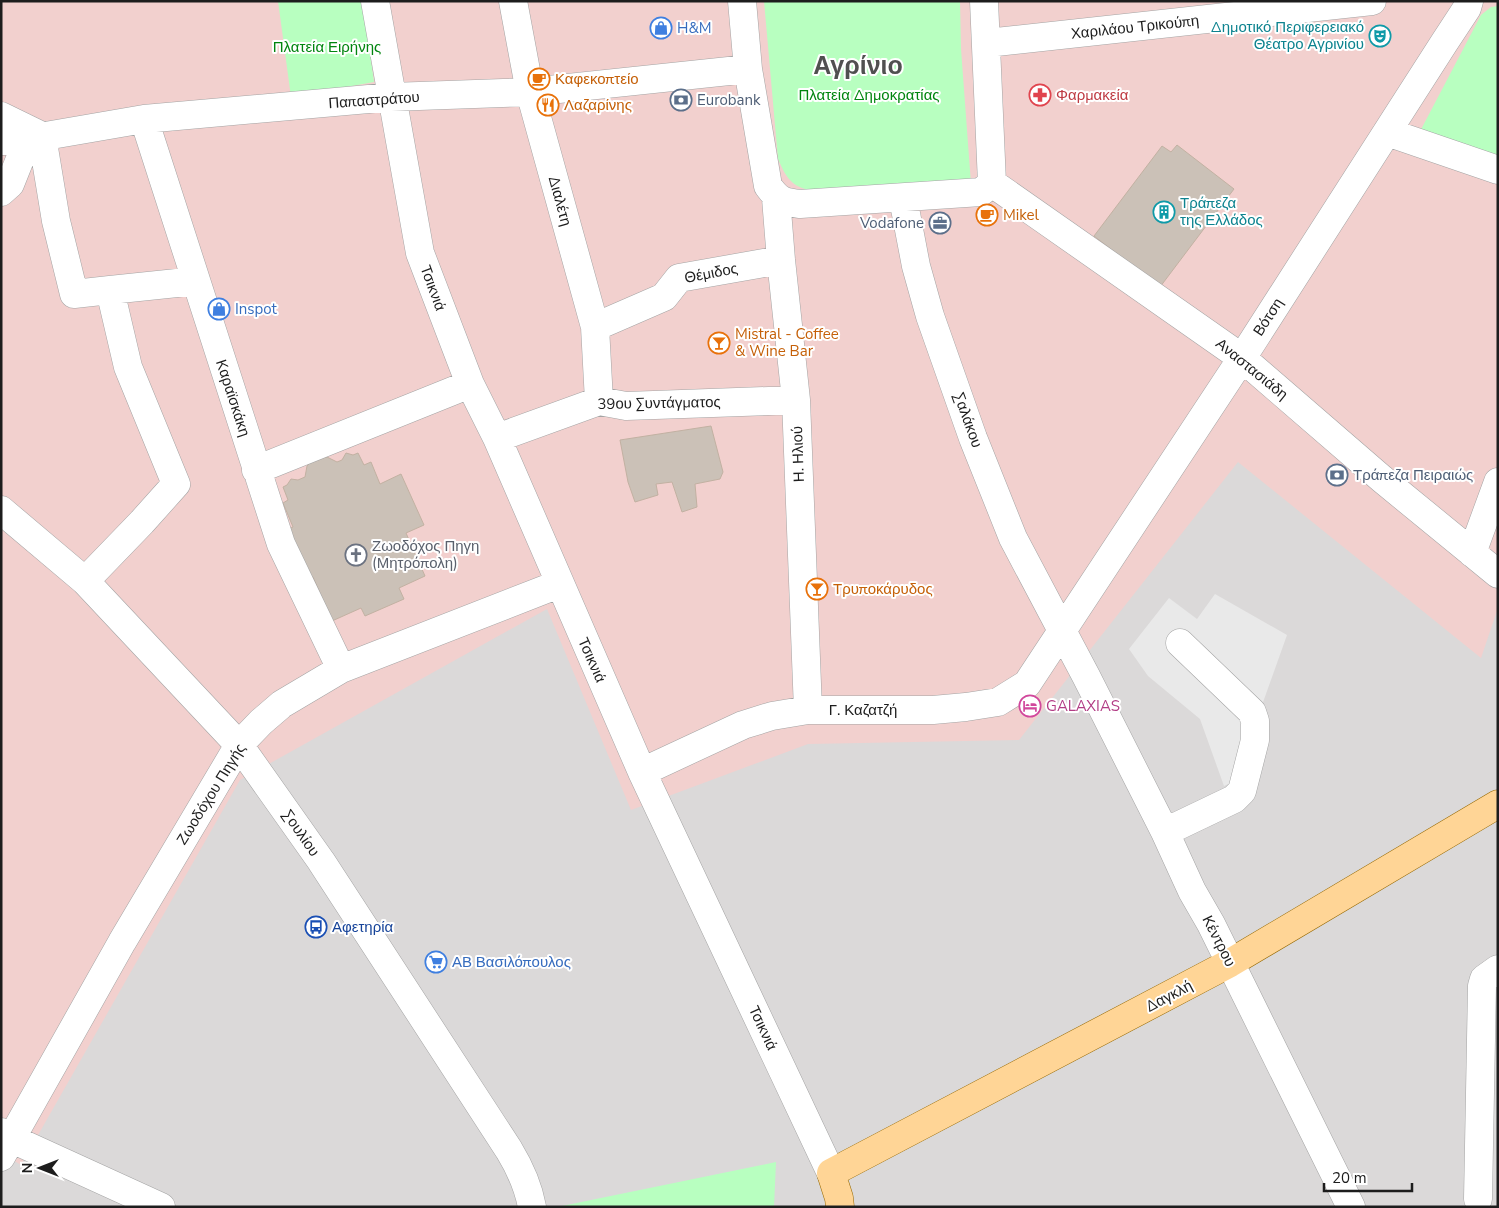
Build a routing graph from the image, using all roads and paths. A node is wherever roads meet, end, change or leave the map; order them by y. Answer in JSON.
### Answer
{"nodes":[{"id":1,"x":375,"y":1,"type":"edge"},
{"id":2,"x":513,"y":1,"type":"edge"},
{"id":3,"x":742,"y":1,"type":"edge"},
{"id":4,"x":984,"y":1,"type":"edge"},
{"id":5,"x":1372,"y":1,"type":"edge"},
{"id":6,"x":1469,"y":1,"type":"edge"},
{"id":7,"x":987,"y":43,"type":"junction"},
{"id":8,"x":748,"y":69,"type":"junction"},
{"id":9,"x":530,"y":92,"type":"junction"},
{"id":10,"x":391,"y":97,"type":"junction"},
{"id":11,"x":1,"y":116,"type":"edge"},
{"id":12,"x":144,"y":119,"type":"junction"},
{"id":13,"x":1387,"y":132,"type":"junction"},
{"id":14,"x":24,"y":138,"type":"edge"},
{"id":15,"x":1498,"y":170,"type":"edge"},
{"id":16,"x":992,"y":183,"type":"junction"},
{"id":17,"x":1,"y":192,"type":"edge"},
{"id":18,"x":776,"y":198,"type":"junction"},
{"id":19,"x":902,"y":198,"type":"junction"},
{"id":20,"x":781,"y":260,"type":"junction"},
{"id":21,"x":196,"y":281,"type":"junction"},
{"id":22,"x":110,"y":290,"type":"junction"},
{"id":23,"x":595,"y":327,"type":"junction"},
{"id":24,"x":1242,"y":358,"type":"junction"},
{"id":25,"x":470,"y":384,"type":"junction"},
{"id":26,"x":796,"y":400,"type":"junction"},
{"id":27,"x":599,"y":401,"type":"junction"},
{"id":28,"x":497,"y":438,"type":"junction"},
{"id":29,"x":256,"y":470,"type":"junction"},
{"id":30,"x":1498,"y":482,"type":"edge"},
{"id":31,"x":2,"y":513,"type":"edge"},
{"id":32,"x":1472,"y":553,"type":"junction"},
{"id":33,"x":1498,"y":574,"type":"edge"},
{"id":34,"x":85,"y":581,"type":"junction"},
{"id":35,"x":559,"y":584,"type":"junction"},
{"id":36,"x":1063,"y":632,"type":"junction"},
{"id":37,"x":1180,"y":643,"type":"dead end"},
{"id":38,"x":341,"y":669,"type":"junction"},
{"id":39,"x":1086,"y":676,"type":"joint"},
{"id":40,"x":808,"y":710,"type":"junction"},
{"id":41,"x":239,"y":745,"type":"junction"},
{"id":42,"x":642,"y":772,"type":"junction"},
{"id":43,"x":1498,"y":804,"type":"edge"},
{"id":44,"x":1165,"y":832,"type":"junction"},
{"id":45,"x":1230,"y":963,"type":"junction"},
{"id":46,"x":1498,"y":969,"type":"edge"},
{"id":47,"x":5,"y":1142,"type":"edge"},
{"id":48,"x":831,"y":1173,"type":"junction"},
{"id":49,"x":1479,"y":1198,"type":"edge"},
{"id":50,"x":161,"y":1207,"type":"edge"},
{"id":51,"x":532,"y":1207,"type":"edge"},
{"id":52,"x":840,"y":1207,"type":"edge"},
{"id":53,"x":1351,"y":1207,"type":"edge"}],
"edges":[{"from":1,"to":10,"type":"street"},
{"from":2,"to":9,"type":"street","name":"Διαλέτη"},
{"from":3,"to":8,"type":"street"},
{"from":4,"to":7,"type":"street"},
{"from":5,"to":7,"type":"street","name":"Χαριλάου Τρικούπη"},
{"from":6,"to":13,"type":"street","name":"Βότση"},
{"from":7,"to":16,"type":"street"},
{"from":8,"to":9,"type":"street","name":"Παπαστράτου"},
{"from":8,"to":18,"type":"street"},
{"from":9,"to":10,"type":"street","name":"Παπαστράτου"},
{"from":9,"to":23,"type":"street","name":"Διαλέτη"},
{"from":10,"to":12,"type":"street","name":"Παπαστράτου"},
{"from":10,"to":25,"type":"street","name":"Τσικνιά"},
{"from":11,"to":14,"type":"street"},
{"from":12,"to":14,"type":"street","name":"Παπαστράτου"},
{"from":12,"to":21,"type":"street","name":"Καραϊσκάκη"},
{"from":13,"to":15,"type":"street"},
{"from":13,"to":24,"type":"street","name":"Βότση"},
{"from":14,"to":17,"type":"street"},
{"from":14,"to":22,"type":"street"},
{"from":16,"to":19,"type":"street"},
{"from":16,"to":24,"type":"street","name":"Αναστασιάδη"},
{"from":18,"to":19,"type":"street"},
{"from":18,"to":20,"type":"street","name":"Η. Ηλιού"},
{"from":19,"to":36,"type":"street","name":"Σαλάκου"},
{"from":20,"to":23,"type":"street","name":"Θέμιδος"},
{"from":20,"to":26,"type":"street","name":"Η. Ηλιού"},
{"from":21,"to":22,"type":"street"},
{"from":21,"to":29,"type":"street","name":"Καραϊσκάκη"},
{"from":22,"to":34,"type":"street"},
{"from":23,"to":27,"type":"street","name":"Διαλέτη"},
{"from":24,"to":32,"type":"street","name":"Αναστασιάδη"},
{"from":24,"to":36,"type":"street","name":"Βότση"},
{"from":25,"to":28,"type":"street","name":"Τσικνιά"},
{"from":25,"to":29,"type":"street"},
{"from":26,"to":27,"type":"street","name":"39ου Συντάγματος"},
{"from":26,"to":40,"type":"street","name":"Η. Ηλιού"},
{"from":27,"to":28,"type":"street","name":"39ου Συντάγματος"},
{"from":28,"to":35,"type":"street","name":"Τσικνιά"},
{"from":29,"to":38,"type":"street","name":"Καραϊσκάκη"},
{"from":30,"to":32,"type":"street"},
{"from":31,"to":34,"type":"street","name":"Σουλίου"},
{"from":32,"to":33,"type":"street","name":"Αναστασιάδη"},
{"from":34,"to":41,"type":"street","name":"Σουλίου"},
{"from":35,"to":38,"type":"street","name":"Ζωοδόχου Πηγής"},
{"from":35,"to":42,"type":"street","name":"Τσικνιά"},
{"from":36,"to":39,"type":"street","name":"Σαλάκου"},
{"from":36,"to":40,"type":"street","name":"Γ. Καζατζή"},
{"from":37,"to":44,"type":"street"},
{"from":38,"to":41,"type":"street","name":"Ζωοδόχου Πηγής"},
{"from":39,"to":44,"type":"street","name":"Κέντρου"},
{"from":40,"to":42,"type":"street","name":"Γ. Καζατζή"},
{"from":41,"to":47,"type":"street","name":"Ζωοδόχου Πηγής"},
{"from":41,"to":51,"type":"street","name":"Σουλίου"},
{"from":42,"to":48,"type":"street","name":"Τσικνιά"},
{"from":43,"to":45,"type":"main road","name":"Δαγκλή"},
{"from":44,"to":45,"type":"street","name":"Κέντρου"},
{"from":45,"to":48,"type":"main road","name":"Δαγκλή"},
{"from":45,"to":53,"type":"street","name":"Κέντρου"},
{"from":46,"to":49,"type":"street"},
{"from":47,"to":50,"type":"street"},
{"from":48,"to":52,"type":"main road","name":"Τσικνιά"}]}
